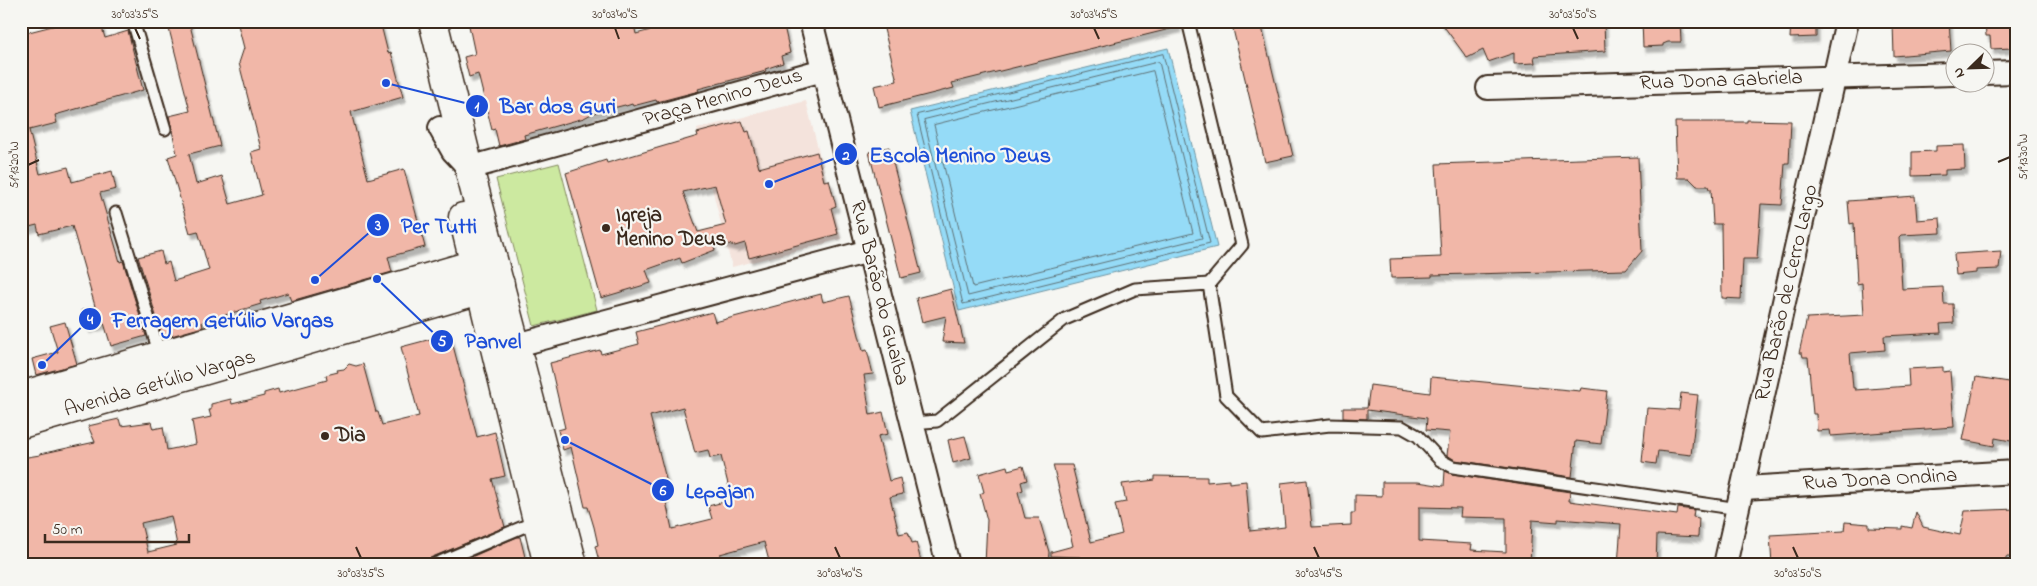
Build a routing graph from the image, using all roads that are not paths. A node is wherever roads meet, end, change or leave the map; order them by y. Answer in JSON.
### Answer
{"nodes":[{"id":1,"x":134,"y":21,"type":"edge"},
{"id":2,"x":414,"y":21,"type":"edge"},
{"id":3,"x":433,"y":21,"type":"edge"},
{"id":4,"x":811,"y":21,"type":"edge"},
{"id":5,"x":1188,"y":21,"type":"edge"},
{"id":6,"x":1847,"y":21,"type":"edge"},
{"id":7,"x":823,"y":70,"type":"junction"},
{"id":8,"x":2016,"y":72,"type":"edge"},
{"id":9,"x":1994,"y":73,"type":"edge"},
{"id":10,"x":1944,"y":74,"type":"edge"},
{"id":11,"x":1836,"y":77,"type":"junction"},
{"id":12,"x":1488,"y":88,"type":"dead end"},
{"id":13,"x":440,"y":128,"type":"junction"},
{"id":14,"x":164,"y":129,"type":"dead end"},
{"id":15,"x":469,"y":168,"type":"junction"},
{"id":16,"x":116,"y":213,"type":"dead end"},
{"id":17,"x":868,"y":251,"type":"junction"},
{"id":18,"x":484,"y":261,"type":"junction"},
{"id":19,"x":1209,"y":284,"type":"junction"},
{"id":20,"x":491,"y":287,"type":"junction"},
{"id":21,"x":517,"y":345,"type":"junction"},
{"id":22,"x":160,"y":355,"type":"junction"},
{"id":23,"x":21,"y":396,"type":"edge"},
{"id":24,"x":912,"y":423,"type":"junction"},
{"id":25,"x":21,"y":424,"type":"edge"},
{"id":26,"x":2016,"y":472,"type":"edge"},
{"id":27,"x":1741,"y":498,"type":"junction"},
{"id":28,"x":538,"y":521,"type":"junction"},
{"id":29,"x":433,"y":565,"type":"edge"},
{"id":30,"x":548,"y":565,"type":"edge"},
{"id":31,"x":573,"y":565,"type":"edge"},
{"id":32,"x":948,"y":565,"type":"edge"},
{"id":33,"x":1725,"y":565,"type":"edge"}],
"edges":[{"from":1,"to":14,"type":"lane"},
{"from":2,"to":13,"type":"main road"},
{"from":3,"to":15,"type":"main road"},
{"from":4,"to":7,"type":"street","name":"Rua Barão do Guaíba"},
{"from":5,"to":19,"type":"lane"},
{"from":6,"to":11,"type":"street","name":"Rua Barão de Cerro Largo"},
{"from":7,"to":15,"type":"street","name":"Praça Menino Deus"},
{"from":7,"to":17,"type":"street","name":"Rua Barão do Guaíba"},
{"from":8,"to":9,"type":"street"},
{"from":10,"to":11,"type":"street","name":"Rua Dona Gabriela"},
{"from":11,"to":12,"type":"street","name":"Rua Dona Gabriela"},
{"from":11,"to":27,"type":"street","name":"Rua Barão de Cerro Largo"},
{"from":13,"to":15,"type":"street"},
{"from":13,"to":18,"type":"main road"},
{"from":15,"to":18,"type":"main road"},
{"from":16,"to":22,"type":"lane"},
{"from":17,"to":21,"type":"street"},
{"from":17,"to":24,"type":"street","name":"Rua Barão do Guaíba"},
{"from":18,"to":20,"type":"main road"},
{"from":18,"to":22,"type":"main road","name":"Avenida Getúlio Vargas"},
{"from":19,"to":24,"type":"lane"},
{"from":19,"to":27,"type":"lane"},
{"from":20,"to":21,"type":"main road"},
{"from":20,"to":25,"type":"main road","name":"Avenida Getúlio Vargas"},
{"from":20,"to":28,"type":"main road"},
{"from":21,"to":31,"type":"main road"},
{"from":22,"to":23,"type":"main road","name":"Avenida Getúlio Vargas"},
{"from":24,"to":32,"type":"street","name":"Rua Barão do Guaíba"},
{"from":26,"to":27,"type":"street","name":"Rua Dona Ondina"},
{"from":27,"to":33,"type":"street","name":"Rua Barão de Cerro Largo"},
{"from":28,"to":29,"type":"lane"},
{"from":28,"to":30,"type":"main road"}]}
